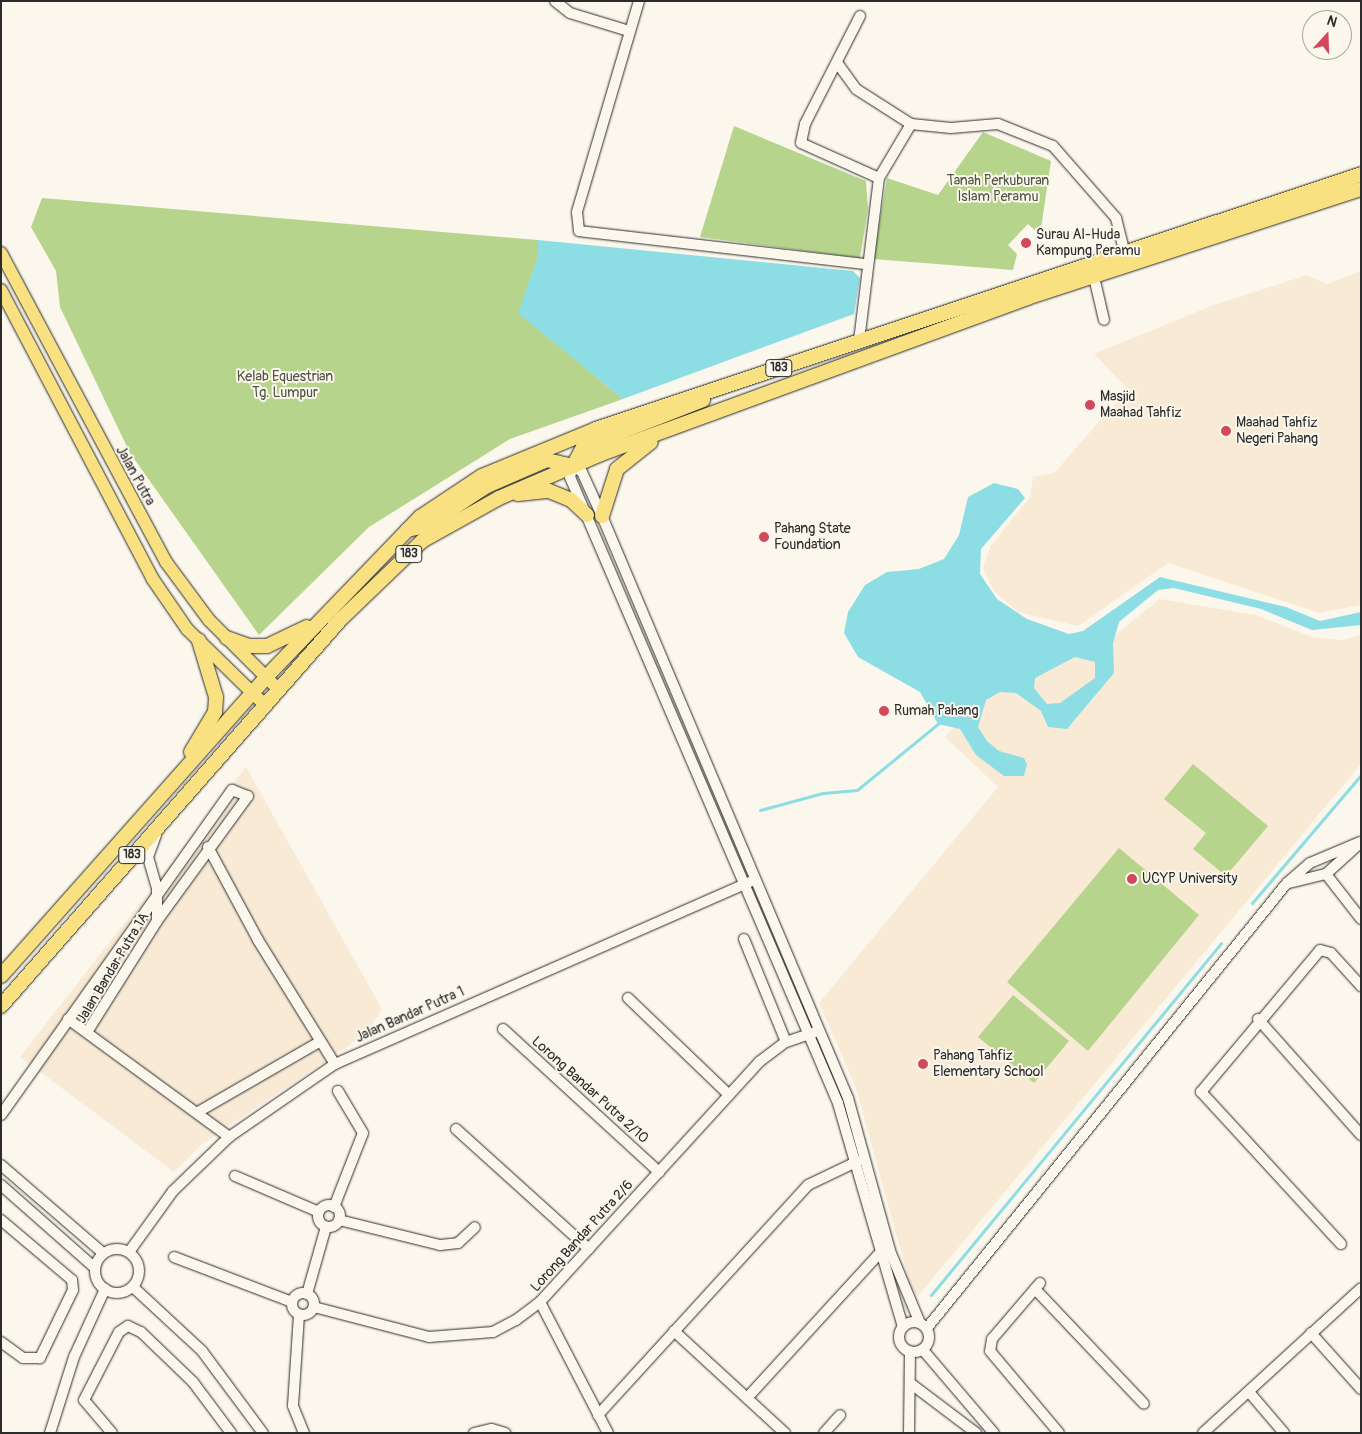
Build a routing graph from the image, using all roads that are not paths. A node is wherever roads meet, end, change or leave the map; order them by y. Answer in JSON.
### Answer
{"nodes":[{"id":1,"x":555,"y":1,"type":"edge"},
{"id":2,"x":639,"y":1,"type":"edge"},
{"id":3,"x":860,"y":16,"type":"dead end"},
{"id":4,"x":630,"y":31,"type":"junction"},
{"id":5,"x":838,"y":64,"type":"junction"},
{"id":6,"x":911,"y":124,"type":"junction"},
{"id":7,"x":1361,"y":174,"type":"edge"},
{"id":8,"x":879,"y":178,"type":"junction"},
{"id":9,"x":1361,"y":189,"type":"edge"},
{"id":10,"x":1124,"y":250,"type":"junction"},
{"id":11,"x":1,"y":253,"type":"edge"},
{"id":12,"x":866,"y":264,"type":"junction"},
{"id":13,"x":1094,"y":277,"type":"junction"},
{"id":14,"x":1,"y":290,"type":"edge"},
{"id":15,"x":1104,"y":320,"type":"dead end"},
{"id":16,"x":859,"y":341,"type":"junction"},
{"id":17,"x":712,"y":390,"type":"junction"},
{"id":18,"x":678,"y":426,"type":"junction"},
{"id":19,"x":573,"y":466,"type":"junction"},
{"id":20,"x":499,"y":498,"type":"junction"},
{"id":21,"x":587,"y":514,"type":"junction"},
{"id":22,"x":602,"y":516,"type":"junction"},
{"id":23,"x":407,"y":530,"type":"junction"},
{"id":24,"x":326,"y":614,"type":"junction"},
{"id":25,"x":227,"y":638,"type":"junction"},
{"id":26,"x":199,"y":641,"type":"junction"},
{"id":27,"x":266,"y":677,"type":"junction"},
{"id":28,"x":279,"y":690,"type":"junction"},
{"id":29,"x":252,"y":693,"type":"junction"},
{"id":30,"x":265,"y":706,"type":"junction"},
{"id":31,"x":170,"y":784,"type":"junction"},
{"id":32,"x":163,"y":820,"type":"junction"},
{"id":33,"x":1360,"y":841,"type":"edge"},
{"id":34,"x":208,"y":847,"type":"junction"},
{"id":35,"x":1326,"y":874,"type":"junction"},
{"id":36,"x":750,"y":882,"type":"junction"},
{"id":37,"x":1286,"y":884,"type":"junction"},
{"id":38,"x":157,"y":889,"type":"junction"},
{"id":39,"x":1361,"y":919,"type":"edge"},
{"id":40,"x":157,"y":921,"type":"junction"},
{"id":41,"x":744,"y":939,"type":"dead end"},
{"id":42,"x":1,"y":976,"type":"edge"},
{"id":43,"x":1361,"y":986,"type":"edge"},
{"id":44,"x":628,"y":998,"type":"dead end"},
{"id":45,"x":1,"y":1006,"type":"edge"},
{"id":46,"x":68,"y":1019,"type":"junction"},
{"id":47,"x":1258,"y":1019,"type":"junction"},
{"id":48,"x":503,"y":1029,"type":"dead end"},
{"id":49,"x":87,"y":1032,"type":"junction"},
{"id":50,"x":814,"y":1032,"type":"junction"},
{"id":51,"x":318,"y":1042,"type":"junction"},
{"id":52,"x":786,"y":1042,"type":"junction"},
{"id":53,"x":336,"y":1064,"type":"junction"},
{"id":54,"x":338,"y":1091,"type":"dead end"},
{"id":55,"x":729,"y":1095,"type":"junction"},
{"id":56,"x":198,"y":1112,"type":"junction"},
{"id":57,"x":1,"y":1115,"type":"edge"},
{"id":58,"x":456,"y":1129,"type":"dead end"},
{"id":59,"x":1361,"y":1134,"type":"edge"},
{"id":60,"x":229,"y":1137,"type":"junction"},
{"id":61,"x":866,"y":1159,"type":"junction"},
{"id":62,"x":854,"y":1162,"type":"junction"},
{"id":63,"x":1,"y":1165,"type":"edge"},
{"id":64,"x":659,"y":1172,"type":"junction"},
{"id":65,"x":235,"y":1176,"type":"dead end"},
{"id":66,"x":1,"y":1185,"type":"edge"},
{"id":67,"x":334,"y":1207,"type":"junction"},
{"id":68,"x":319,"y":1212,"type":"junction"},
{"id":69,"x":1,"y":1220,"type":"edge"},
{"id":70,"x":339,"y":1220,"type":"junction"},
{"id":71,"x":326,"y":1227,"type":"junction"},
{"id":72,"x":475,"y":1227,"type":"dead end"},
{"id":73,"x":1341,"y":1244,"type":"dead end"},
{"id":74,"x":589,"y":1249,"type":"junction"},
{"id":75,"x":129,"y":1252,"type":"junction"},
{"id":76,"x":103,"y":1253,"type":"junction"},
{"id":77,"x":879,"y":1254,"type":"junction"},
{"id":78,"x":174,"y":1257,"type":"dead end"},
{"id":79,"x":95,"y":1268,"type":"junction"},
{"id":80,"x":133,"y":1287,"type":"junction"},
{"id":81,"x":1361,"y":1288,"type":"edge"},
{"id":82,"x":105,"y":1289,"type":"junction"},
{"id":83,"x":307,"y":1294,"type":"junction"},
{"id":84,"x":292,"y":1302,"type":"junction"},
{"id":85,"x":540,"y":1302,"type":"junction"},
{"id":86,"x":314,"y":1307,"type":"junction"},
{"id":87,"x":299,"y":1314,"type":"junction"},
{"id":88,"x":923,"y":1325,"type":"junction"},
{"id":89,"x":903,"y":1327,"type":"junction"},
{"id":90,"x":674,"y":1331,"type":"junction"},
{"id":91,"x":1311,"y":1333,"type":"junction"},
{"id":92,"x":1,"y":1342,"type":"edge"},
{"id":93,"x":923,"y":1350,"type":"junction"},
{"id":94,"x":910,"y":1352,"type":"junction"},
{"id":95,"x":910,"y":1383,"type":"junction"},
{"id":96,"x":1361,"y":1389,"type":"edge"},
{"id":97,"x":1249,"y":1392,"type":"junction"},
{"id":98,"x":747,"y":1398,"type":"junction"},
{"id":99,"x":1144,"y":1404,"type":"dead end"},
{"id":100,"x":598,"y":1415,"type":"junction"},
{"id":101,"x":840,"y":1415,"type":"dead end"},
{"id":102,"x":50,"y":1433,"type":"edge"},
{"id":103,"x":112,"y":1433,"type":"edge"},
{"id":104,"x":231,"y":1433,"type":"edge"},
{"id":105,"x":263,"y":1433,"type":"edge"},
{"id":106,"x":304,"y":1433,"type":"edge"},
{"id":107,"x":474,"y":1433,"type":"edge"},
{"id":108,"x":506,"y":1433,"type":"edge"},
{"id":109,"x":608,"y":1433,"type":"edge"},
{"id":110,"x":785,"y":1433,"type":"edge"},
{"id":111,"x":824,"y":1433,"type":"edge"},
{"id":112,"x":909,"y":1433,"type":"edge"},
{"id":113,"x":976,"y":1433,"type":"edge"},
{"id":114,"x":994,"y":1433,"type":"edge"},
{"id":115,"x":1059,"y":1433,"type":"edge"},
{"id":116,"x":1202,"y":1433,"type":"edge"},
{"id":117,"x":1284,"y":1433,"type":"edge"}],
"edges":[{"from":1,"to":4,"type":"street"},
{"from":2,"to":4,"type":"street"},
{"from":3,"to":5,"type":"street"},
{"from":4,"to":12,"type":"street"},
{"from":5,"to":6,"type":"street"},
{"from":5,"to":8,"type":"street"},
{"from":6,"to":8,"type":"street"},
{"from":6,"to":10,"type":"street"},
{"from":7,"to":10,"type":"highway","number":"183"},
{"from":8,"to":12,"type":"street"},
{"from":9,"to":13,"type":"highway","number":"183"},
{"from":10,"to":16,"type":"highway","number":"183"},
{"from":11,"to":25,"type":"main road","name":"Jalan Putra"},
{"from":12,"to":16,"type":"street"},
{"from":13,"to":15,"type":"street"},
{"from":13,"to":18,"type":"highway","number":"183"},
{"from":14,"to":26,"type":"main road"},
{"from":16,"to":17,"type":"highway","number":"183"},
{"from":17,"to":19,"type":"highway"},
{"from":17,"to":23,"type":"highway","number":"183"},
{"from":18,"to":19,"type":"highway","number":"183"},
{"from":18,"to":22,"type":"highway"},
{"from":19,"to":20,"type":"highway","number":"183"},
{"from":19,"to":21,"type":"street"},
{"from":19,"to":22,"type":"street"},
{"from":19,"to":23,"type":"highway"},
{"from":20,"to":21,"type":"highway"},
{"from":20,"to":28,"type":"highway","number":"183"},
{"from":21,"to":36,"type":"street"},
{"from":22,"to":36,"type":"street"},
{"from":23,"to":24,"type":"highway","number":"183"},
{"from":24,"to":25,"type":"highway"},
{"from":24,"to":27,"type":"highway","number":"183"},
{"from":25,"to":27,"type":"main road","name":"Jalan Putra"},
{"from":26,"to":29,"type":"main road"},
{"from":26,"to":31,"type":"highway"},
{"from":27,"to":28,"type":"main road","name":"Jalan Putra"},
{"from":27,"to":29,"type":"highway","number":"183"},
{"from":28,"to":30,"type":"highway","number":"183"},
{"from":29,"to":30,"type":"main road"},
{"from":29,"to":31,"type":"highway","number":"183"},
{"from":30,"to":32,"type":"highway","number":"183"},
{"from":31,"to":42,"type":"highway","number":"183"},
{"from":32,"to":38,"type":"street"},
{"from":32,"to":45,"type":"highway","number":"183"},
{"from":33,"to":35,"type":"street"},
{"from":33,"to":37,"type":"street"},
{"from":34,"to":38,"type":"street","name":"Jalan Bandar Putra 1A"},
{"from":34,"to":40,"type":"street","name":"Jalan Bandar Putra 1A"},
{"from":34,"to":51,"type":"street"},
{"from":35,"to":37,"type":"street"},
{"from":35,"to":39,"type":"street"},
{"from":36,"to":50,"type":"street"},
{"from":36,"to":53,"type":"street","name":"Jalan Bandar Putra 1"},
{"from":37,"to":88,"type":"street"},
{"from":38,"to":40,"type":"street"},
{"from":38,"to":46,"type":"street"},
{"from":40,"to":49,"type":"street","name":"Jalan Bandar Putra 1A"},
{"from":41,"to":52,"type":"street"},
{"from":43,"to":47,"type":"street"},
{"from":44,"to":55,"type":"street"},
{"from":46,"to":49,"type":"street"},
{"from":46,"to":57,"type":"street"},
{"from":47,"to":59,"type":"street"},
{"from":47,"to":73,"type":"street"},
{"from":48,"to":64,"type":"street","name":"Lorong Bandar Putra 2/10"},
{"from":49,"to":56,"type":"street","name":"Jalan Bandar Putra 1A"},
{"from":50,"to":52,"type":"street","name":"Lorong Bandar Putra 2/6"},
{"from":50,"to":61,"type":"street"},
{"from":50,"to":62,"type":"street"},
{"from":51,"to":53,"type":"street"},
{"from":51,"to":56,"type":"street"},
{"from":52,"to":55,"type":"street","name":"Lorong Bandar Putra 2/6"},
{"from":53,"to":60,"type":"street","name":"Jalan Bandar Putra 1"},
{"from":54,"to":67,"type":"street"},
{"from":55,"to":64,"type":"street","name":"Lorong Bandar Putra 2/6"},
{"from":56,"to":60,"type":"street","name":"Jalan Bandar Putra 1A"},
{"from":58,"to":74,"type":"street"},
{"from":60,"to":75,"type":"street","name":"Jalan Bandar Putra 1"},
{"from":61,"to":62,"type":"street"},
{"from":61,"to":88,"type":"street"},
{"from":62,"to":77,"type":"street"},
{"from":62,"to":90,"type":"street"},
{"from":63,"to":76,"type":"street"},
{"from":64,"to":74,"type":"street","name":"Lorong Bandar Putra 2/6"},
{"from":65,"to":68,"type":"street"},
{"from":66,"to":79,"type":"street"},
{"from":67,"to":68,"type":"street"},
{"from":67,"to":70,"type":"street"},
{"from":68,"to":71,"type":"street"},
{"from":69,"to":92,"type":"street"},
{"from":70,"to":71,"type":"street"},
{"from":70,"to":72,"type":"street"},
{"from":71,"to":83,"type":"street"},
{"from":74,"to":85,"type":"street","name":"Lorong Bandar Putra 2/6"},
{"from":75,"to":76,"type":"street"},
{"from":75,"to":80,"type":"street"},
{"from":76,"to":79,"type":"street"},
{"from":77,"to":89,"type":"street"},
{"from":77,"to":98,"type":"street"},
{"from":78,"to":84,"type":"street"},
{"from":79,"to":82,"type":"street"},
{"from":80,"to":82,"type":"street"},
{"from":80,"to":105,"type":"street"},
{"from":81,"to":91,"type":"street"},
{"from":82,"to":102,"type":"street"},
{"from":83,"to":84,"type":"street"},
{"from":83,"to":86,"type":"street"},
{"from":84,"to":87,"type":"street"},
{"from":85,"to":86,"type":"street","name":"Lorong Bandar Putra 2/6"},
{"from":85,"to":100,"type":"street"},
{"from":86,"to":87,"type":"street"},
{"from":87,"to":106,"type":"street"},
{"from":88,"to":89,"type":"street"},
{"from":88,"to":93,"type":"street"},
{"from":89,"to":94,"type":"street"},
{"from":90,"to":98,"type":"street"},
{"from":90,"to":100,"type":"street"},
{"from":91,"to":96,"type":"street"},
{"from":91,"to":97,"type":"street"},
{"from":93,"to":94,"type":"street"},
{"from":93,"to":114,"type":"street"},
{"from":94,"to":95,"type":"street"},
{"from":95,"to":112,"type":"street"},
{"from":95,"to":113,"type":"street"},
{"from":97,"to":116,"type":"street"},
{"from":97,"to":117,"type":"street"},
{"from":98,"to":110,"type":"street"},
{"from":99,"to":115,"type":"street"},
{"from":100,"to":109,"type":"street"},
{"from":101,"to":111,"type":"street"},
{"from":103,"to":104,"type":"street"},
{"from":107,"to":108,"type":"street"}]}
